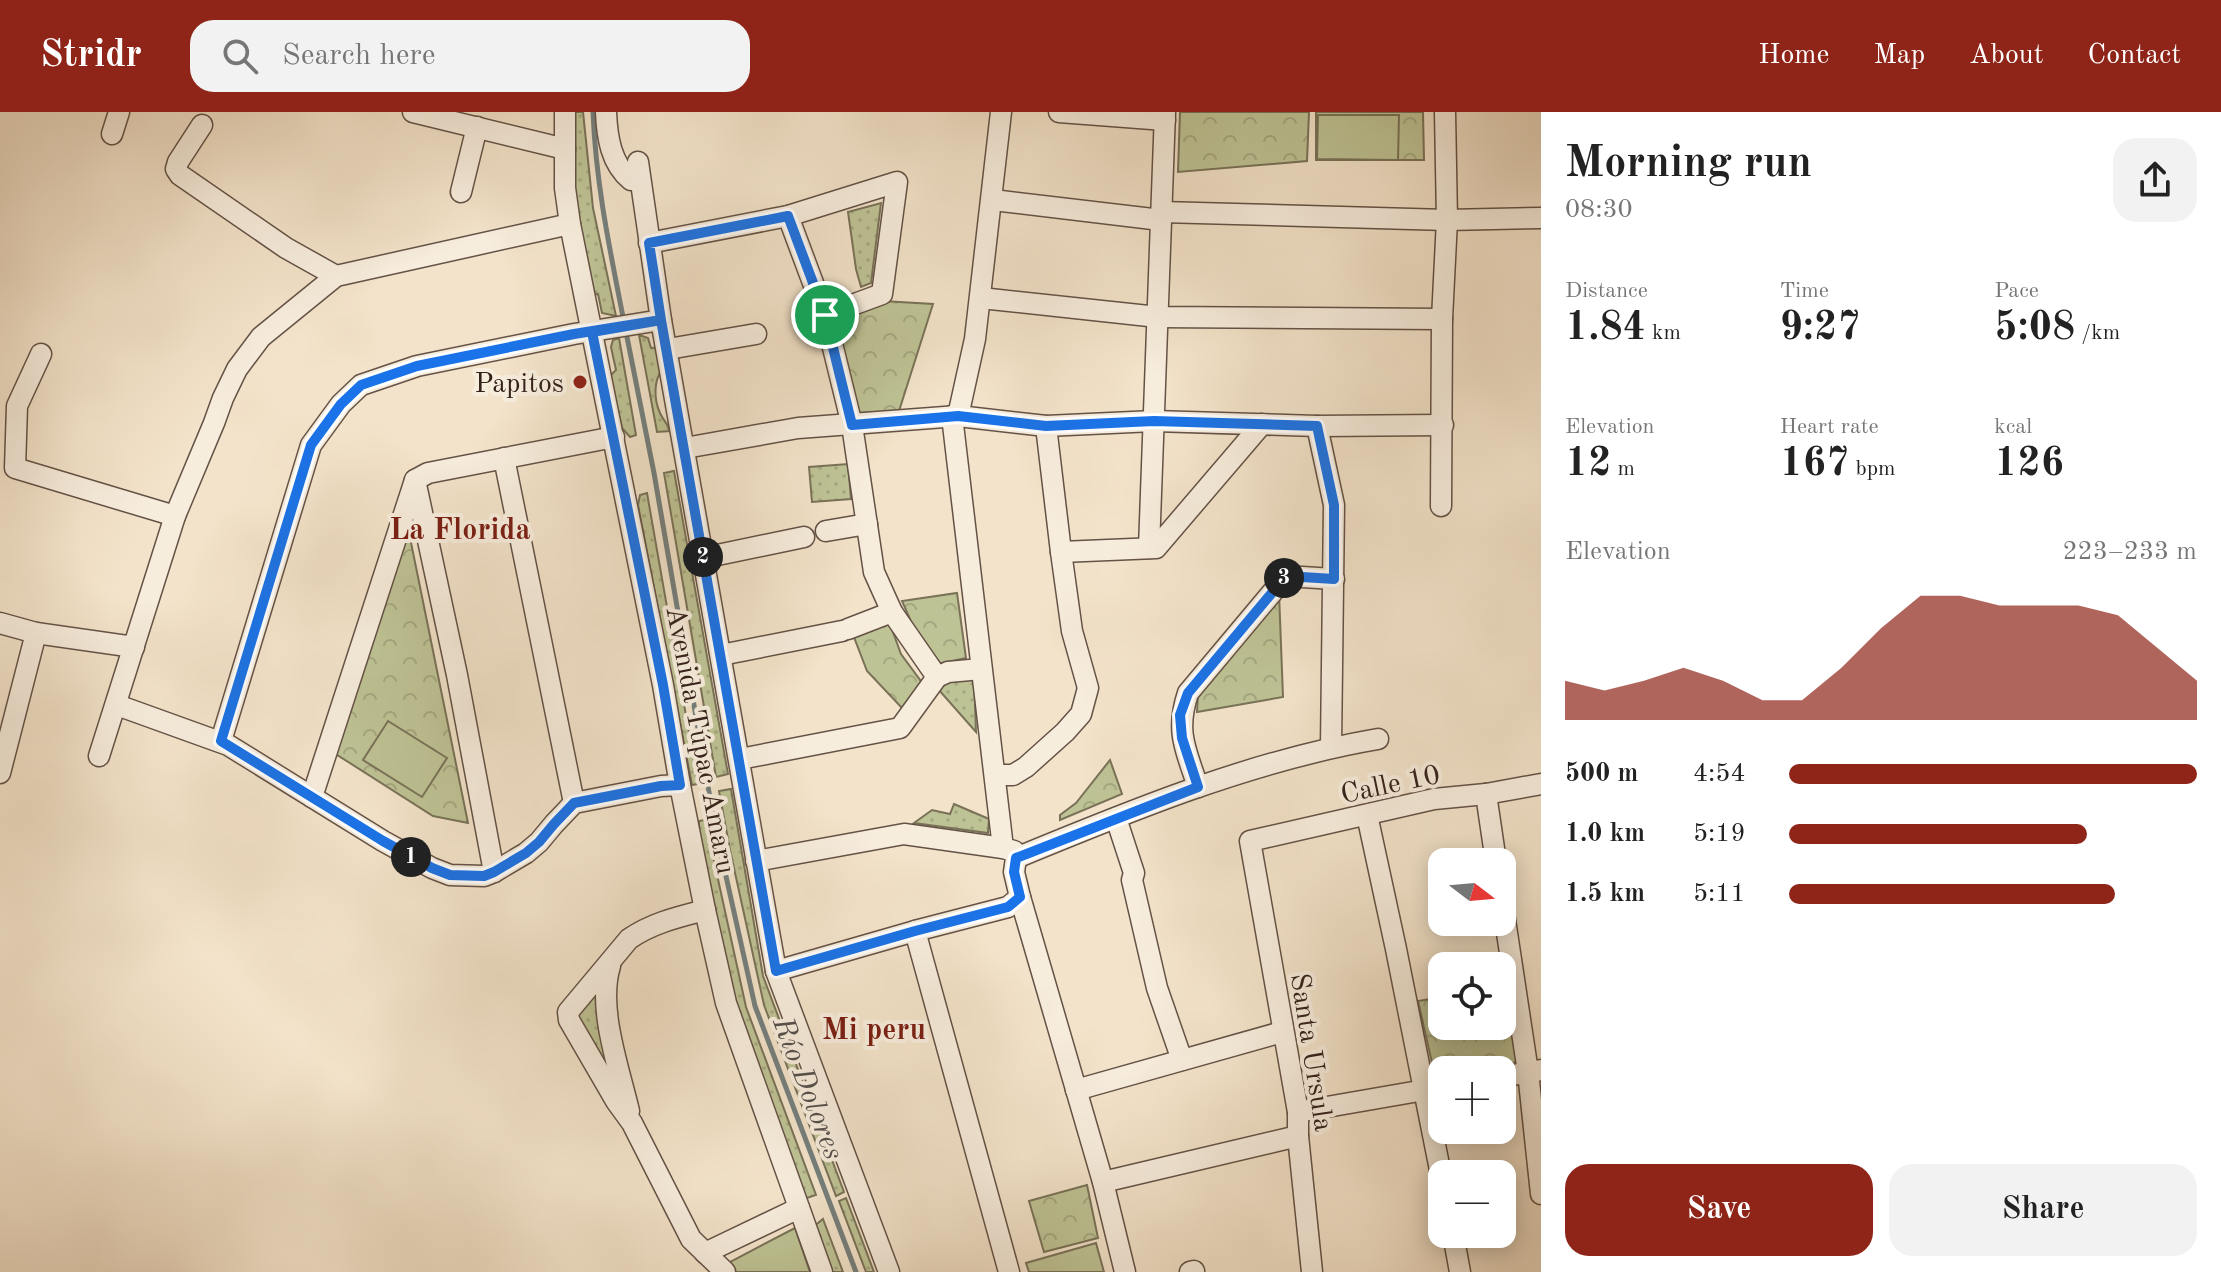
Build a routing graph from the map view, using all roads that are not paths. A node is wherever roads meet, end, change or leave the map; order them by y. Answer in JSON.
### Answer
{"nodes":[{"id":1,"x":119,"y":112,"type":"edge"},
{"id":2,"x":413,"y":112,"type":"edge"},
{"id":3,"x":565,"y":112,"type":"edge"},
{"id":4,"x":606,"y":112,"type":"edge"},
{"id":5,"x":1001,"y":112,"type":"edge"},
{"id":6,"x":1059,"y":112,"type":"edge"},
{"id":7,"x":1445,"y":112,"type":"edge"},
{"id":8,"x":1165,"y":116,"type":"edge"},
{"id":9,"x":202,"y":125,"type":"dead end"},
{"id":10,"x":477,"y":127,"type":"junction"},
{"id":11,"x":112,"y":134,"type":"dead end"},
{"id":12,"x":565,"y":149,"type":"junction"},
{"id":13,"x":461,"y":192,"type":"dead end"},
{"id":14,"x":993,"y":200,"type":"junction"},
{"id":15,"x":788,"y":216,"type":"junction"},
{"id":16,"x":1161,"y":216,"type":"junction"},
{"id":17,"x":1541,"y":218,"type":"edge"},
{"id":18,"x":1447,"y":220,"type":"junction"},
{"id":19,"x":570,"y":224,"type":"junction"},
{"id":20,"x":649,"y":243,"type":"junction"},
{"id":21,"x":336,"y":276,"type":"junction"},
{"id":22,"x":981,"y":298,"type":"junction"},
{"id":23,"x":825,"y":315,"type":"junction"},
{"id":24,"x":1158,"y":317,"type":"junction"},
{"id":25,"x":1442,"y":319,"type":"junction"},
{"id":26,"x":656,"y":321,"type":"junction"},
{"id":27,"x":598,"y":331,"type":"junction"},
{"id":28,"x":756,"y":334,"type":"dead end"},
{"id":29,"x":668,"y":349,"type":"junction"},
{"id":30,"x":41,"y":354,"type":"dead end"},
{"id":31,"x":955,"y":416,"type":"junction"},
{"id":32,"x":1154,"y":421,"type":"junction"},
{"id":33,"x":1262,"y":424,"type":"junction"},
{"id":34,"x":852,"y":425,"type":"junction"},
{"id":35,"x":1443,"y":425,"type":"junction"},
{"id":36,"x":1046,"y":426,"type":"junction"},
{"id":37,"x":1317,"y":426,"type":"junction"},
{"id":38,"x":614,"y":437,"type":"junction"},
{"id":39,"x":685,"y":448,"type":"junction"},
{"id":40,"x":504,"y":458,"type":"junction"},
{"id":41,"x":415,"y":480,"type":"junction"},
{"id":42,"x":1441,"y":506,"type":"dead end"},
{"id":43,"x":175,"y":516,"type":"junction"},
{"id":44,"x":867,"y":524,"type":"junction"},
{"id":45,"x":826,"y":531,"type":"dead end"},
{"id":46,"x":804,"y":537,"type":"dead end"},
{"id":47,"x":1149,"y":548,"type":"junction"},
{"id":48,"x":1061,"y":552,"type":"junction"},
{"id":49,"x":703,"y":558,"type":"junction"},
{"id":50,"x":1334,"y":579,"type":"junction"},
{"id":51,"x":892,"y":612,"type":"junction"},
{"id":52,"x":0,"y":623,"type":"edge"},
{"id":53,"x":36,"y":633,"type":"junction"},
{"id":54,"x":134,"y":647,"type":"junction"},
{"id":55,"x":721,"y":655,"type":"junction"},
{"id":56,"x":981,"y":669,"type":"junction"},
{"id":57,"x":937,"y":677,"type":"junction"},
{"id":58,"x":117,"y":705,"type":"junction"},
{"id":59,"x":1378,"y":739,"type":"dead end"},
{"id":60,"x":221,"y":741,"type":"junction"},
{"id":61,"x":1331,"y":747,"type":"junction"},
{"id":62,"x":99,"y":756,"type":"dead end"},
{"id":63,"x":740,"y":759,"type":"junction"},
{"id":64,"x":0,"y":773,"type":"edge"},
{"id":65,"x":996,"y":775,"type":"junction"},
{"id":66,"x":1541,"y":784,"type":"edge"},
{"id":67,"x":680,"y":785,"type":"junction"},
{"id":68,"x":1198,"y":787,"type":"junction"},
{"id":69,"x":1486,"y":794,"type":"junction"},
{"id":70,"x":312,"y":797,"type":"junction"},
{"id":71,"x":574,"y":803,"type":"junction"},
{"id":72,"x":1367,"y":815,"type":"junction"},
{"id":73,"x":1116,"y":818,"type":"junction"},
{"id":74,"x":1250,"y":841,"type":"joint"},
{"id":75,"x":1494,"y":848,"type":"edge"},
{"id":76,"x":1010,"y":853,"type":"junction"},
{"id":77,"x":756,"y":861,"type":"junction"},
{"id":78,"x":494,"y":872,"type":"junction"},
{"id":79,"x":1020,"y":897,"type":"junction"},
{"id":80,"x":705,"y":910,"type":"junction"},
{"id":81,"x":915,"y":931,"type":"junction"},
{"id":82,"x":1509,"y":936,"type":"edge"},
{"id":83,"x":611,"y":962,"type":"junction"},
{"id":84,"x":776,"y":971,"type":"junction"},
{"id":85,"x":1282,"y":1032,"type":"junction"},
{"id":86,"x":1182,"y":1060,"type":"junction"},
{"id":87,"x":1428,"y":1070,"type":"edge"},
{"id":88,"x":1534,"y":1071,"type":"edge"},
{"id":89,"x":1076,"y":1090,"type":"junction"},
{"id":90,"x":1428,"y":1090,"type":"edge"},
{"id":91,"x":1298,"y":1112,"type":"junction"},
{"id":92,"x":632,"y":1123,"type":"junction"},
{"id":93,"x":1298,"y":1136,"type":"junction"},
{"id":94,"x":1540,"y":1173,"type":"edge"},
{"id":95,"x":1103,"y":1182,"type":"junction"},
{"id":96,"x":1541,"y":1194,"type":"edge"},
{"id":97,"x":799,"y":1208,"type":"junction"},
{"id":98,"x":1456,"y":1248,"type":"edge"},
{"id":99,"x":705,"y":1253,"type":"junction"},
{"id":100,"x":725,"y":1272,"type":"edge"},
{"id":101,"x":822,"y":1272,"type":"edge"},
{"id":102,"x":889,"y":1272,"type":"edge"},
{"id":103,"x":1009,"y":1272,"type":"edge"},
{"id":104,"x":1125,"y":1272,"type":"edge"},
{"id":105,"x":1312,"y":1272,"type":"edge"},
{"id":106,"x":1460,"y":1272,"type":"edge"}],
"edges":[{"from":1,"to":11,"type":"street"},
{"from":2,"to":10,"type":"street"},
{"from":3,"to":12,"type":"street","name":"Avenida Túpac Amaru"},
{"from":4,"to":20,"type":"street","name":"Avenida Túpac Amaru"},
{"from":5,"to":14,"type":"street"},
{"from":6,"to":8,"type":"street"},
{"from":7,"to":18,"type":"street"},
{"from":8,"to":16,"type":"street"},
{"from":9,"to":21,"type":"street"},
{"from":10,"to":12,"type":"street"},
{"from":10,"to":13,"type":"street"},
{"from":12,"to":19,"type":"street","name":"Avenida Túpac Amaru"},
{"from":14,"to":16,"type":"street"},
{"from":14,"to":22,"type":"street"},
{"from":15,"to":20,"type":"street"},
{"from":15,"to":23,"type":"street"},
{"from":15,"to":23,"type":"street"},
{"from":16,"to":18,"type":"street"},
{"from":16,"to":24,"type":"street"},
{"from":17,"to":18,"type":"street"},
{"from":18,"to":25,"type":"street"},
{"from":19,"to":21,"type":"street"},
{"from":19,"to":27,"type":"street","name":"Avenida Túpac Amaru"},
{"from":20,"to":26,"type":"street","name":"Avenida Túpac Amaru"},
{"from":21,"to":43,"type":"street"},
{"from":22,"to":24,"type":"street"},
{"from":22,"to":31,"type":"street"},
{"from":23,"to":34,"type":"street"},
{"from":24,"to":25,"type":"street"},
{"from":24,"to":32,"type":"street"},
{"from":25,"to":35,"type":"street"},
{"from":26,"to":27,"type":"street"},
{"from":26,"to":29,"type":"street","name":"Avenida Túpac Amaru"},
{"from":27,"to":38,"type":"street","name":"Avenida Túpac Amaru"},
{"from":27,"to":60,"type":"street"},
{"from":28,"to":29,"type":"street"},
{"from":29,"to":39,"type":"street","name":"Avenida Túpac Amaru"},
{"from":30,"to":43,"type":"street"},
{"from":31,"to":34,"type":"street"},
{"from":31,"to":36,"type":"street"},
{"from":31,"to":56,"type":"street"},
{"from":32,"to":33,"type":"street"},
{"from":32,"to":36,"type":"street"},
{"from":32,"to":47,"type":"street"},
{"from":33,"to":37,"type":"street"},
{"from":33,"to":47,"type":"street"},
{"from":34,"to":39,"type":"street"},
{"from":34,"to":44,"type":"street"},
{"from":35,"to":37,"type":"street"},
{"from":35,"to":42,"type":"street"},
{"from":36,"to":48,"type":"street"},
{"from":37,"to":50,"type":"street"},
{"from":38,"to":40,"type":"street"},
{"from":38,"to":67,"type":"street","name":"Avenida Túpac Amaru"},
{"from":39,"to":49,"type":"street","name":"Avenida Túpac Amaru"},
{"from":40,"to":41,"type":"street"},
{"from":40,"to":71,"type":"street"},
{"from":41,"to":70,"type":"street"},
{"from":41,"to":78,"type":"street"},
{"from":43,"to":54,"type":"street"},
{"from":44,"to":45,"type":"street"},
{"from":44,"to":51,"type":"street"},
{"from":46,"to":49,"type":"street"},
{"from":47,"to":48,"type":"street"},
{"from":48,"to":65,"type":"street"},
{"from":49,"to":55,"type":"street","name":"Avenida Túpac Amaru"},
{"from":50,"to":61,"type":"street"},
{"from":50,"to":68,"type":"street"},
{"from":51,"to":55,"type":"street"},
{"from":51,"to":57,"type":"street"},
{"from":52,"to":53,"type":"street"},
{"from":53,"to":54,"type":"street"},
{"from":53,"to":64,"type":"street"},
{"from":54,"to":58,"type":"street"},
{"from":55,"to":63,"type":"street","name":"Avenida Túpac Amaru"},
{"from":56,"to":57,"type":"street"},
{"from":56,"to":65,"type":"street"},
{"from":57,"to":63,"type":"street"},
{"from":58,"to":60,"type":"street"},
{"from":58,"to":62,"type":"street"},
{"from":59,"to":61,"type":"street"},
{"from":60,"to":70,"type":"street"},
{"from":61,"to":68,"type":"street"},
{"from":63,"to":77,"type":"street","name":"Avenida Túpac Amaru"},
{"from":65,"to":76,"type":"street"},
{"from":66,"to":69,"type":"street","name":"Calle 10"},
{"from":67,"to":71,"type":"street"},
{"from":67,"to":80,"type":"street","name":"Avenida Túpac Amaru"},
{"from":68,"to":73,"type":"street"},
{"from":69,"to":72,"type":"street","name":"Calle 10"},
{"from":69,"to":75,"type":"street"},
{"from":70,"to":78,"type":"street"},
{"from":71,"to":78,"type":"street"},
{"from":72,"to":74,"type":"street","name":"Calle 10"},
{"from":72,"to":87,"type":"street"},
{"from":73,"to":76,"type":"street"},
{"from":73,"to":86,"type":"street"},
{"from":74,"to":85,"type":"street","name":"Santa Ursula"},
{"from":76,"to":77,"type":"street"},
{"from":76,"to":79,"type":"street"},
{"from":77,"to":84,"type":"street","name":"Avenida Túpac Amaru"},
{"from":79,"to":81,"type":"street"},
{"from":79,"to":89,"type":"street"},
{"from":80,"to":83,"type":"street"},
{"from":80,"to":97,"type":"street","name":"Avenida Túpac Amaru"},
{"from":81,"to":84,"type":"street"},
{"from":81,"to":103,"type":"street"},
{"from":82,"to":88,"type":"street"},
{"from":83,"to":92,"type":"street"},
{"from":83,"to":92,"type":"street"},
{"from":84,"to":102,"type":"street","name":"Avenida Túpac Amaru"},
{"from":85,"to":86,"type":"street"},
{"from":85,"to":91,"type":"street","name":"Santa Ursula"},
{"from":86,"to":89,"type":"street"},
{"from":88,"to":94,"type":"street"},
{"from":89,"to":95,"type":"street"},
{"from":90,"to":91,"type":"street"},
{"from":91,"to":93,"type":"street","name":"Santa Ursula"},
{"from":92,"to":99,"type":"street"},
{"from":93,"to":95,"type":"street"},
{"from":93,"to":105,"type":"street","name":"Santa Ursula"},
{"from":94,"to":96,"type":"street"},
{"from":95,"to":104,"type":"street"},
{"from":97,"to":99,"type":"street"},
{"from":97,"to":101,"type":"street","name":"Avenida Túpac Amaru"},
{"from":98,"to":106,"type":"street"},
{"from":99,"to":100,"type":"street"}]}
